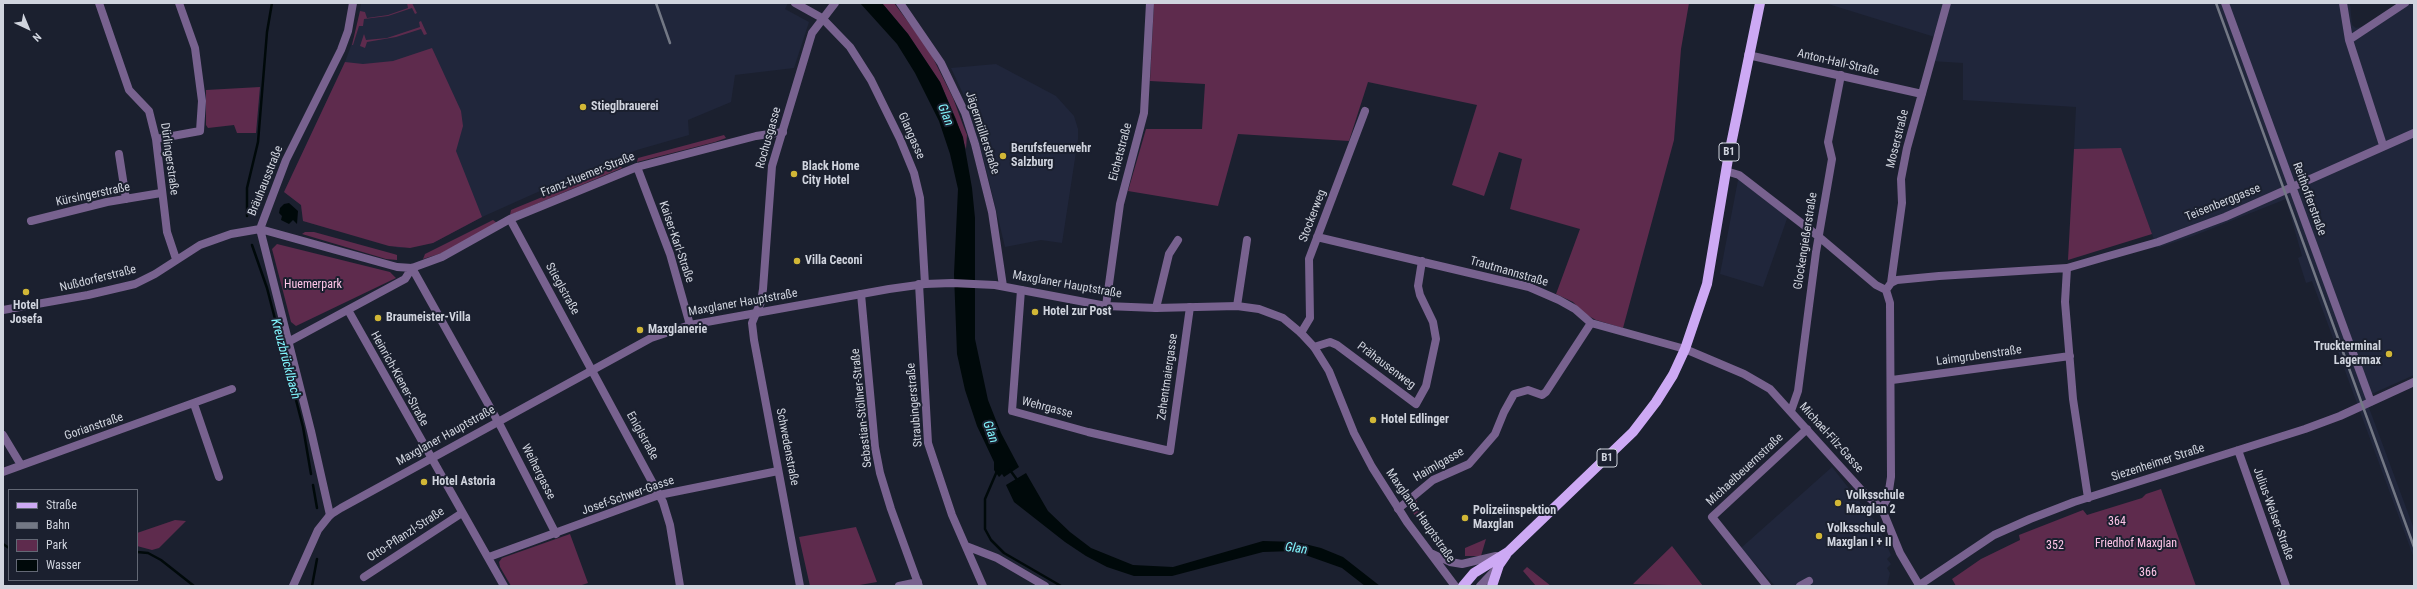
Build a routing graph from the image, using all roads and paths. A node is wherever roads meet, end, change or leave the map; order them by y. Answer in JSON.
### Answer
{"nodes":[{"id":1,"x":99,"y":3,"type":"edge"},
{"id":2,"x":179,"y":3,"type":"edge"},
{"id":3,"x":353,"y":3,"type":"edge"},
{"id":4,"x":795,"y":3,"type":"edge"},
{"id":5,"x":835,"y":3,"type":"edge"},
{"id":6,"x":900,"y":3,"type":"edge"},
{"id":7,"x":1150,"y":3,"type":"edge"},
{"id":8,"x":1760,"y":3,"type":"edge"},
{"id":9,"x":1947,"y":3,"type":"edge"},
{"id":10,"x":2225,"y":3,"type":"edge"},
{"id":11,"x":2343,"y":3,"type":"edge"},
{"id":12,"x":2405,"y":3,"type":"edge"},
{"id":13,"x":822,"y":18,"type":"junction"},
{"id":14,"x":2348,"y":40,"type":"junction"},
{"id":15,"x":1748,"y":55,"type":"junction"},
{"id":16,"x":1841,"y":75,"type":"junction"},
{"id":17,"x":1922,"y":94,"type":"junction"},
{"id":18,"x":1365,"y":111,"type":"dead end"},
{"id":19,"x":783,"y":132,"type":"junction"},
{"id":20,"x":2414,"y":133,"type":"edge"},
{"id":21,"x":156,"y":139,"type":"junction"},
{"id":22,"x":2383,"y":145,"type":"junction"},
{"id":23,"x":119,"y":154,"type":"dead end"},
{"id":24,"x":637,"y":167,"type":"junction"},
{"id":25,"x":1726,"y":171,"type":"junction"},
{"id":26,"x":2292,"y":187,"type":"junction"},
{"id":27,"x":161,"y":193,"type":"junction"},
{"id":28,"x":126,"y":199,"type":"junction"},
{"id":29,"x":510,"y":219,"type":"junction"},
{"id":30,"x":31,"y":221,"type":"dead end"},
{"id":31,"x":260,"y":229,"type":"junction"},
{"id":32,"x":1818,"y":236,"type":"junction"},
{"id":33,"x":1317,"y":238,"type":"junction"},
{"id":34,"x":1178,"y":240,"type":"dead end"},
{"id":35,"x":1248,"y":240,"type":"dead end"},
{"id":36,"x":176,"y":259,"type":"junction"},
{"id":37,"x":1422,"y":261,"type":"junction"},
{"id":38,"x":412,"y":268,"type":"junction"},
{"id":39,"x":2067,"y":268,"type":"junction"},
{"id":40,"x":1891,"y":283,"type":"junction"},
{"id":41,"x":922,"y":284,"type":"junction"},
{"id":42,"x":1003,"y":286,"type":"junction"},
{"id":43,"x":1021,"y":290,"type":"junction"},
{"id":44,"x":1886,"y":290,"type":"junction"},
{"id":45,"x":861,"y":294,"type":"junction"},
{"id":46,"x":1106,"y":306,"type":"junction"},
{"id":47,"x":1237,"y":306,"type":"junction"},
{"id":48,"x":1190,"y":307,"type":"junction"},
{"id":49,"x":1156,"y":308,"type":"junction"},
{"id":50,"x":3,"y":310,"type":"edge"},
{"id":51,"x":348,"y":310,"type":"junction"},
{"id":52,"x":756,"y":313,"type":"junction"},
{"id":53,"x":1591,"y":323,"type":"junction"},
{"id":54,"x":690,"y":325,"type":"junction"},
{"id":55,"x":1301,"y":333,"type":"junction"},
{"id":56,"x":288,"y":342,"type":"junction"},
{"id":57,"x":1314,"y":347,"type":"junction"},
{"id":58,"x":1686,"y":349,"type":"junction"},
{"id":59,"x":2070,"y":356,"type":"junction"},
{"id":60,"x":592,"y":370,"type":"junction"},
{"id":61,"x":1892,"y":380,"type":"junction"},
{"id":62,"x":2414,"y":382,"type":"edge"},
{"id":63,"x":232,"y":389,"type":"dead end"},
{"id":64,"x":2371,"y":402,"type":"junction"},
{"id":65,"x":194,"y":404,"type":"junction"},
{"id":66,"x":1791,"y":411,"type":"junction"},
{"id":67,"x":498,"y":422,"type":"junction"},
{"id":68,"x":1807,"y":429,"type":"junction"},
{"id":69,"x":3,"y":435,"type":"edge"},
{"id":70,"x":2238,"y":450,"type":"junction"},
{"id":71,"x":1170,"y":451,"type":"joint"},
{"id":72,"x":431,"y":459,"type":"junction"},
{"id":73,"x":21,"y":465,"type":"junction"},
{"id":74,"x":778,"y":471,"type":"junction"},
{"id":75,"x":3,"y":472,"type":"edge"},
{"id":76,"x":219,"y":477,"type":"dead end"},
{"id":77,"x":659,"y":495,"type":"junction"},
{"id":78,"x":2088,"y":498,"type":"junction"},
{"id":79,"x":1398,"y":509,"type":"junction"},
{"id":80,"x":1882,"y":509,"type":"junction"},
{"id":81,"x":462,"y":513,"type":"junction"},
{"id":82,"x":330,"y":515,"type":"junction"},
{"id":83,"x":556,"y":534,"type":"junction"},
{"id":84,"x":966,"y":546,"type":"junction"},
{"id":85,"x":1429,"y":552,"type":"junction"},
{"id":86,"x":1508,"y":552,"type":"junction"},
{"id":87,"x":489,"y":558,"type":"junction"},
{"id":88,"x":1499,"y":565,"type":"junction"},
{"id":89,"x":364,"y":577,"type":"dead end"},
{"id":90,"x":1809,"y":581,"type":"dead end"},
{"id":91,"x":919,"y":584,"type":"edge"},
{"id":92,"x":293,"y":586,"type":"edge"},
{"id":93,"x":504,"y":586,"type":"edge"},
{"id":94,"x":680,"y":586,"type":"edge"},
{"id":95,"x":800,"y":586,"type":"edge"},
{"id":96,"x":899,"y":586,"type":"edge"},
{"id":97,"x":983,"y":586,"type":"edge"},
{"id":98,"x":1045,"y":586,"type":"edge"},
{"id":99,"x":1455,"y":586,"type":"edge"},
{"id":100,"x":1463,"y":586,"type":"edge"},
{"id":101,"x":1480,"y":586,"type":"edge"},
{"id":102,"x":1492,"y":586,"type":"edge"},
{"id":103,"x":1766,"y":586,"type":"edge"},
{"id":104,"x":1800,"y":586,"type":"edge"},
{"id":105,"x":1918,"y":586,"type":"edge"},
{"id":106,"x":2286,"y":586,"type":"edge"}],
"edges":[{"from":1,"to":21,"type":"street","name":"Dürlingerstraße"},
{"from":2,"to":21,"type":"street"},
{"from":3,"to":31,"type":"street","name":"Bräuhausstraße"},
{"from":4,"to":13,"type":"street","name":"Glangasse"},
{"from":5,"to":13,"type":"street","name":"Rochusgasse"},
{"from":6,"to":42,"type":"street","name":"Jägermüllerstraße"},
{"from":7,"to":46,"type":"street","name":"Eichetstraße"},
{"from":8,"to":15,"type":"main road","number":"B1"},
{"from":9,"to":17,"type":"street","name":"Moserstraße"},
{"from":10,"to":26,"type":"street","name":"Reithofferstraße"},
{"from":11,"to":14,"type":"street"},
{"from":12,"to":14,"type":"street"},
{"from":13,"to":19,"type":"street","name":"Rochusgasse"},
{"from":13,"to":41,"type":"street","name":"Glangasse"},
{"from":14,"to":22,"type":"street"},
{"from":15,"to":16,"type":"street","name":"Anton-Hall-Straße"},
{"from":15,"to":25,"type":"main road","number":"B1"},
{"from":16,"to":17,"type":"street","name":"Anton-Hall-Straße"},
{"from":16,"to":32,"type":"street","name":"Glockengießerstraße"},
{"from":17,"to":40,"type":"street","name":"Moserstraße"},
{"from":18,"to":33,"type":"street","name":"Stockerweg"},
{"from":19,"to":24,"type":"street","name":"Franz-Huemer-Straße"},
{"from":19,"to":52,"type":"street","name":"Rochusgasse"},
{"from":20,"to":22,"type":"street","name":"Teisenberggasse"},
{"from":21,"to":27,"type":"street","name":"Dürlingerstraße"},
{"from":22,"to":26,"type":"street","name":"Teisenberggasse"},
{"from":23,"to":28,"type":"street"},
{"from":24,"to":29,"type":"street","name":"Franz-Huemer-Straße"},
{"from":24,"to":54,"type":"street","name":"Kaiser-Karl-Straße"},
{"from":25,"to":32,"type":"street"},
{"from":25,"to":58,"type":"main road","number":"B1"},
{"from":26,"to":39,"type":"street","name":"Teisenberggasse"},
{"from":26,"to":64,"type":"street","name":"Reithofferstraße"},
{"from":27,"to":28,"type":"street","name":"Kürsingerstraße"},
{"from":27,"to":36,"type":"street","name":"Dürlingerstraße"},
{"from":28,"to":30,"type":"street","name":"Kürsingerstraße"},
{"from":29,"to":38,"type":"street","name":"Franz-Huemer-Straße"},
{"from":29,"to":60,"type":"street","name":"Stieglstraße"},
{"from":31,"to":36,"type":"street","name":"Nußdorferstraße"},
{"from":31,"to":38,"type":"street","name":"Franz-Huemer-Straße"},
{"from":31,"to":56,"type":"street","name":"Bräuhausstraße"},
{"from":32,"to":44,"type":"street"},
{"from":32,"to":66,"type":"street","name":"Glockengießerstraße"},
{"from":33,"to":37,"type":"street","name":"Trautmannstraße"},
{"from":33,"to":55,"type":"street","name":"Stockerweg"},
{"from":34,"to":49,"type":"street"},
{"from":35,"to":47,"type":"street"},
{"from":36,"to":50,"type":"street","name":"Nußdorferstraße"},
{"from":37,"to":53,"type":"street","name":"Trautmannstraße"},
{"from":37,"to":57,"type":"street","name":"Prähausenweg"},
{"from":38,"to":51,"type":"street","name":"Franz-Huemer-Straße"},
{"from":38,"to":67,"type":"street","name":"Weihergasse"},
{"from":39,"to":40,"type":"street","name":"Teisenberggasse"},
{"from":39,"to":59,"type":"street"},
{"from":40,"to":44,"type":"street","name":"Moserstraße"},
{"from":41,"to":42,"type":"street","name":"Maxglaner Hauptstraße"},
{"from":41,"to":45,"type":"street","name":"Maxglaner Hauptstraße"},
{"from":41,"to":84,"type":"street","name":"Straubingerstraße"},
{"from":42,"to":43,"type":"street","name":"Maxglaner Hauptstraße"},
{"from":43,"to":46,"type":"street","name":"Maxglaner Hauptstraße"},
{"from":43,"to":71,"type":"street","name":"Wehrgasse"},
{"from":44,"to":61,"type":"street"},
{"from":45,"to":52,"type":"street","name":"Maxglaner Hauptstraße"},
{"from":45,"to":91,"type":"street","name":"Sebastian-Stöllner-Straße"},
{"from":46,"to":49,"type":"street","name":"Maxglaner Hauptstraße"},
{"from":47,"to":48,"type":"street","name":"Maxglaner Hauptstraße"},
{"from":47,"to":55,"type":"street","name":"Maxglaner Hauptstraße"},
{"from":48,"to":49,"type":"street","name":"Maxglaner Hauptstraße"},
{"from":48,"to":71,"type":"street","name":"Zehentmaiergasse"},
{"from":51,"to":56,"type":"street","name":"Franz-Huemer-Straße"},
{"from":51,"to":72,"type":"street","name":"Heinrich-Kiener-Straße"},
{"from":52,"to":54,"type":"street","name":"Maxglaner Hauptstraße"},
{"from":52,"to":74,"type":"street","name":"Schwedenstraße"},
{"from":53,"to":58,"type":"street","name":"Trautmannstraße"},
{"from":53,"to":79,"type":"street","name":"Haimlgasse"},
{"from":54,"to":60,"type":"street","name":"Maxglaner Hauptstraße"},
{"from":55,"to":57,"type":"street","name":"Maxglaner Hauptstraße"},
{"from":56,"to":82,"type":"street","name":"Bräuhausstraße"},
{"from":57,"to":79,"type":"street","name":"Maxglaner Hauptstraße"},
{"from":58,"to":66,"type":"street","name":"Michael-Filz-Gasse"},
{"from":58,"to":86,"type":"main road","number":"B1"},
{"from":59,"to":61,"type":"street","name":"Laimgrubenstraße"},
{"from":59,"to":78,"type":"street"},
{"from":60,"to":67,"type":"street","name":"Maxglaner Hauptstraße"},
{"from":60,"to":77,"type":"street","name":"Eniglstraße"},
{"from":61,"to":80,"type":"street"},
{"from":62,"to":64,"type":"street","name":"Siezenheimer Straße"},
{"from":63,"to":65,"type":"street","name":"Gorianstraße"},
{"from":64,"to":70,"type":"street","name":"Siezenheimer Straße"},
{"from":65,"to":73,"type":"street","name":"Gorianstraße"},
{"from":65,"to":76,"type":"street"},
{"from":66,"to":68,"type":"street","name":"Michael-Filz-Gasse"},
{"from":67,"to":72,"type":"street","name":"Maxglaner Hauptstraße"},
{"from":67,"to":83,"type":"street","name":"Weihergasse"},
{"from":68,"to":80,"type":"street","name":"Michael-Filz-Gasse"},
{"from":68,"to":103,"type":"street","name":"Michaelbeuernstraße"},
{"from":69,"to":73,"type":"street"},
{"from":70,"to":78,"type":"street","name":"Siezenheimer Straße"},
{"from":70,"to":106,"type":"street","name":"Julius-Welser-Straße"},
{"from":72,"to":81,"type":"street","name":"Otto-Pflanzl-Straße"},
{"from":72,"to":82,"type":"street","name":"Maxglaner Hauptstraße"},
{"from":73,"to":75,"type":"street","name":"Gorianstraße"},
{"from":74,"to":77,"type":"street","name":"Josef-Schwer-Gasse"},
{"from":74,"to":95,"type":"street","name":"Schwedenstraße"},
{"from":77,"to":83,"type":"street","name":"Josef-Schwer-Gasse"},
{"from":77,"to":94,"type":"street","name":"Eniglstraße"},
{"from":78,"to":105,"type":"street","name":"Siezenheimer Straße"},
{"from":79,"to":85,"type":"street","name":"Maxglaner Hauptstraße"},
{"from":80,"to":105,"type":"street","name":"Michael-Filz-Gasse"},
{"from":81,"to":87,"type":"street","name":"Otto-Pflanzl-Straße"},
{"from":81,"to":89,"type":"street","name":"Otto-Pflanzl-Straße"},
{"from":82,"to":92,"type":"street"},
{"from":83,"to":87,"type":"street","name":"Josef-Schwer-Gasse"},
{"from":84,"to":97,"type":"street","name":"Straubingerstraße"},
{"from":84,"to":98,"type":"street"},
{"from":85,"to":86,"type":"street"},
{"from":85,"to":99,"type":"street","name":"Maxglaner Hauptstraße"},
{"from":86,"to":88,"type":"main road","number":"B1"},
{"from":86,"to":100,"type":"main road","number":"B1"},
{"from":87,"to":93,"type":"street","name":"Otto-Pflanzl-Straße"},
{"from":88,"to":101,"type":"street","number":"B1"},
{"from":88,"to":102,"type":"main road","number":"B1"},
{"from":90,"to":104,"type":"street"},
{"from":91,"to":96,"type":"street"}]}
